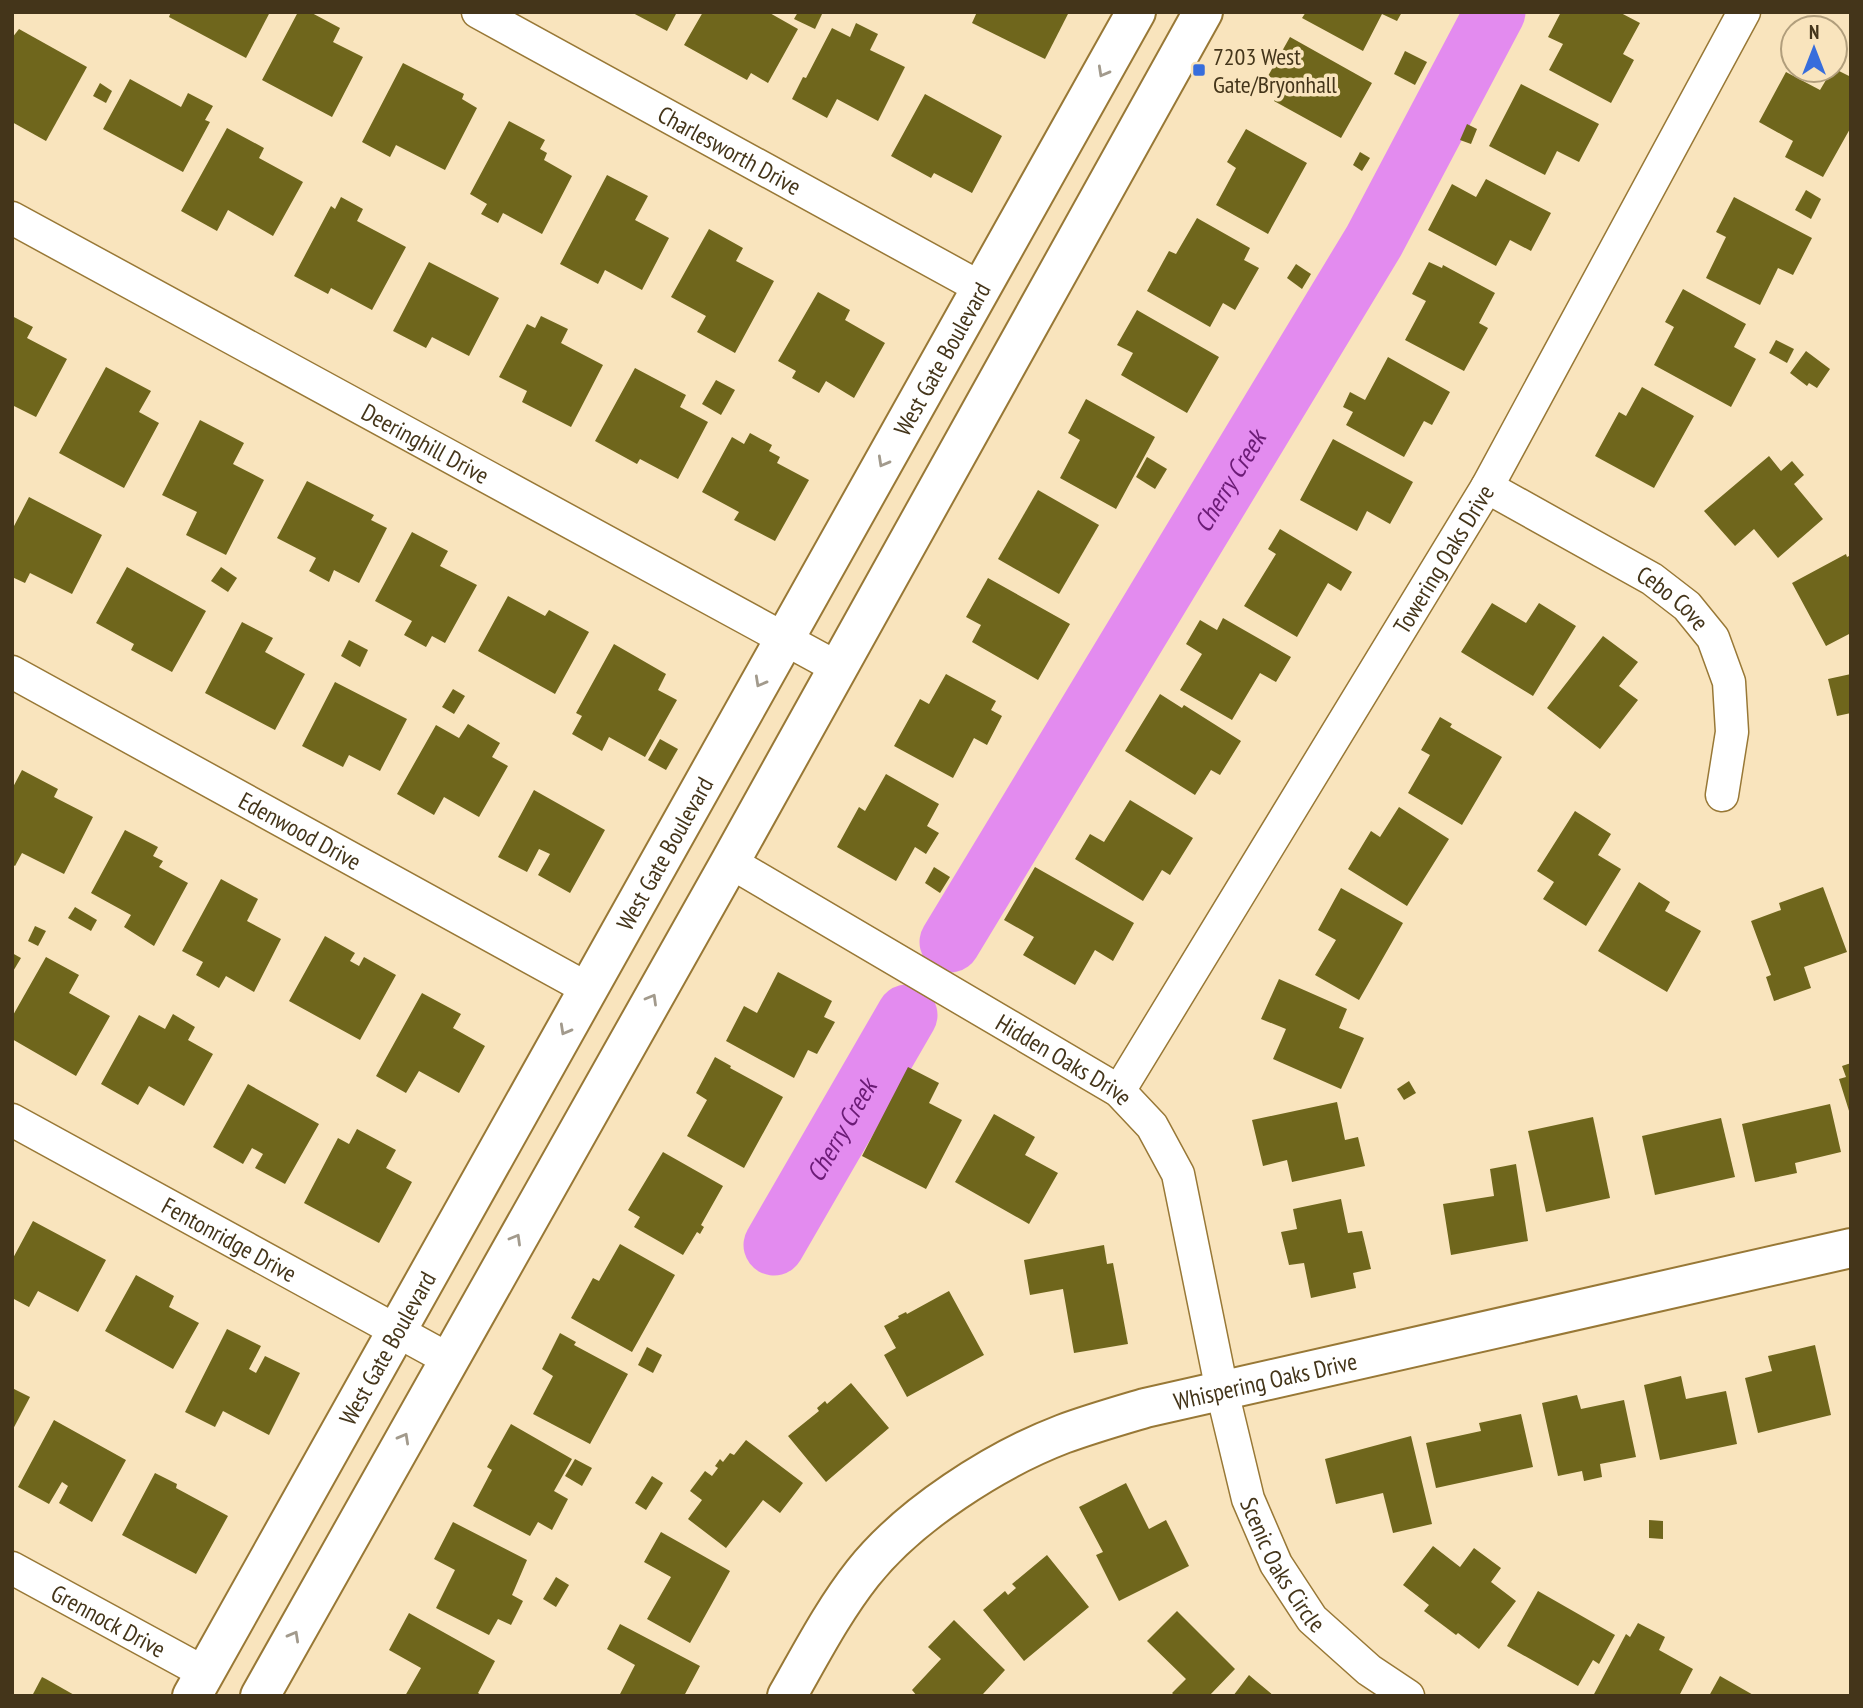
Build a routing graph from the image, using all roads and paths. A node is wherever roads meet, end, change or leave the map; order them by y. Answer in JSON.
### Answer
{"nodes":[{"id":1,"x":478,"y":12,"type":"edge"},
{"id":2,"x":1136,"y":12,"type":"edge"},
{"id":3,"x":1203,"y":12,"type":"edge"},
{"id":4,"x":1744,"y":12,"type":"edge"},
{"id":5,"x":12,"y":218,"type":"edge"},
{"id":6,"x":981,"y":288,"type":"junction"},
{"id":7,"x":1487,"y":487,"type":"junction"},
{"id":8,"x":785,"y":638,"type":"junction"},
{"id":9,"x":838,"y":668,"type":"junction"},
{"id":10,"x":12,"y":672,"type":"edge"},
{"id":11,"x":1722,"y":795,"type":"dead end"},
{"id":12,"x":730,"y":862,"type":"junction"},
{"id":13,"x":588,"y":989,"type":"junction"},
{"id":14,"x":1119,"y":1091,"type":"junction"},
{"id":15,"x":12,"y":1121,"type":"edge"},
{"id":16,"x":1851,"y":1248,"type":"edge"},
{"id":17,"x":397,"y":1331,"type":"junction"},
{"id":18,"x":448,"y":1359,"type":"junction"},
{"id":19,"x":1222,"y":1391,"type":"junction"},
{"id":20,"x":12,"y":1568,"type":"edge"},
{"id":21,"x":199,"y":1684,"type":"edge"},
{"id":22,"x":260,"y":1696,"type":"edge"},
{"id":23,"x":787,"y":1696,"type":"edge"},
{"id":24,"x":1408,"y":1696,"type":"edge"}],
"edges":[{"from":1,"to":6,"type":"street","name":"Charlesworth Drive"},
{"from":2,"to":6,"type":"main road","name":"West Gate Boulevard","one_way":true},
{"from":3,"to":9,"type":"main road"},
{"from":4,"to":7,"type":"street","name":"Towering Oaks Drive"},
{"from":5,"to":8,"type":"street","name":"Deeringhill Drive"},
{"from":6,"to":8,"type":"main road","name":"West Gate Boulevard","one_way":true},
{"from":7,"to":11,"type":"street","name":"Cebo Cove"},
{"from":7,"to":14,"type":"street","name":"Towering Oaks Drive"},
{"from":8,"to":9,"type":"street","name":"Deeringhill Drive"},
{"from":8,"to":13,"type":"main road","name":"West Gate Boulevard","one_way":true},
{"from":9,"to":12,"type":"main road"},
{"from":10,"to":13,"type":"street","name":"Edenwood Drive"},
{"from":12,"to":14,"type":"street","name":"Hidden Oaks Drive"},
{"from":18,"to":12,"type":"main road","one_way":true},
{"from":13,"to":17,"type":"main road","name":"West Gate Boulevard","one_way":true},
{"from":14,"to":19,"type":"street","name":"Hidden Oaks Drive"},
{"from":15,"to":17,"type":"street","name":"Fentonridge Drive"},
{"from":16,"to":19,"type":"main road","name":"Whispering Oaks Drive"},
{"from":17,"to":18,"type":"street","name":"Fentonridge Drive"},
{"from":17,"to":21,"type":"main road","name":"West Gate Boulevard"},
{"from":22,"to":18,"type":"main road","one_way":true},
{"from":19,"to":23,"type":"main road","name":"Whispering Oaks Drive"},
{"from":19,"to":24,"type":"street","name":"Scenic Oaks Circle"},
{"from":20,"to":21,"type":"street","name":"Grennock Drive"}]}
